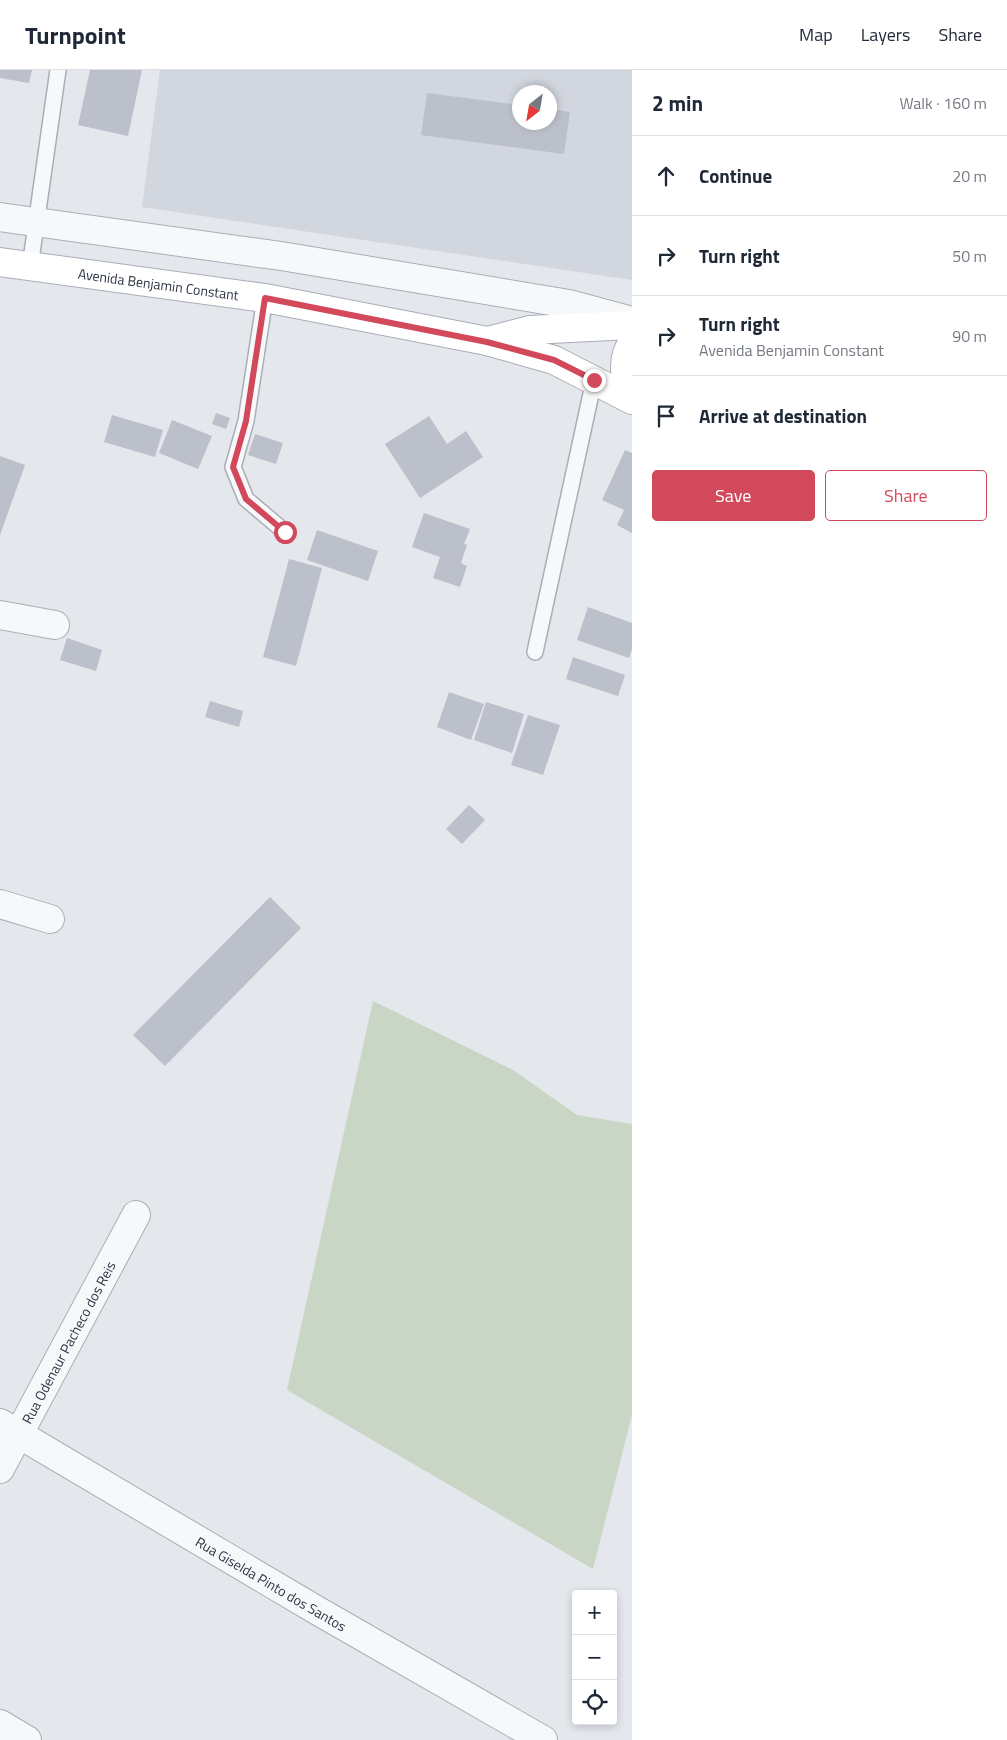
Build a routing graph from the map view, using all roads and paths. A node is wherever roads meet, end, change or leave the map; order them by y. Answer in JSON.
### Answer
{"nodes":[{"id":1,"x":58,"y":70,"type":"edge"},
{"id":2,"x":0,"y":217,"type":"edge"},
{"id":3,"x":36,"y":223,"type":"junction"},
{"id":4,"x":0,"y":262,"type":"edge"},
{"id":5,"x":30,"y":267,"type":"junction"},
{"id":6,"x":265,"y":298,"type":"junction"},
{"id":7,"x":632,"y":320,"type":"edge"},
{"id":8,"x":632,"y":325,"type":"edge"},
{"id":9,"x":487,"y":342,"type":"junction"},
{"id":10,"x":632,"y":344,"type":"edge"},
{"id":11,"x":594,"y":380,"type":"junction"},
{"id":12,"x":632,"y":400,"type":"edge"},
{"id":13,"x":285,"y":532,"type":"dead end"},
{"id":14,"x":0,"y":615,"type":"edge"},
{"id":15,"x":56,"y":624,"type":"dead end"},
{"id":16,"x":535,"y":652,"type":"dead end"},
{"id":17,"x":0,"y":904,"type":"edge"},
{"id":18,"x":50,"y":919,"type":"dead end"},
{"id":19,"x":136,"y":1215,"type":"dead end"},
{"id":20,"x":10,"y":1429,"type":"edge"},
{"id":21,"x":0,"y":1469,"type":"edge"},
{"id":22,"x":0,"y":1724,"type":"edge"},
{"id":23,"x":27,"y":1740,"type":"edge"},
{"id":24,"x":543,"y":1740,"type":"edge"}],
"edges":[{"from":1,"to":3,"type":"lane"},
{"from":2,"to":3,"type":"street"},
{"from":3,"to":5,"type":"lane"},
{"from":3,"to":7,"type":"street"},
{"from":4,"to":5,"type":"main road","name":"Avenida Benjamin Constant"},
{"from":5,"to":6,"type":"main road","name":"Avenida Benjamin Constant"},
{"from":6,"to":9,"type":"main road","name":"Avenida Benjamin Constant"},
{"from":6,"to":13,"type":"lane"},
{"from":8,"to":9,"type":"main road"},
{"from":9,"to":11,"type":"main road","name":"Avenida Benjamin Constant"},
{"from":10,"to":12,"type":"main road"},
{"from":11,"to":12,"type":"main road","name":"Avenida Benjamin Constant"},
{"from":11,"to":16,"type":"lane"},
{"from":14,"to":15,"type":"street"},
{"from":17,"to":18,"type":"street"},
{"from":19,"to":20,"type":"street","name":"Rua Odenaur Pacheco dos Reis"},
{"from":20,"to":21,"type":"street","name":"Rua Odenaur Pacheco dos Reis"},
{"from":20,"to":24,"type":"street","name":"Rua Giselda Pinto dos Santos"},
{"from":22,"to":23,"type":"street"}]}
